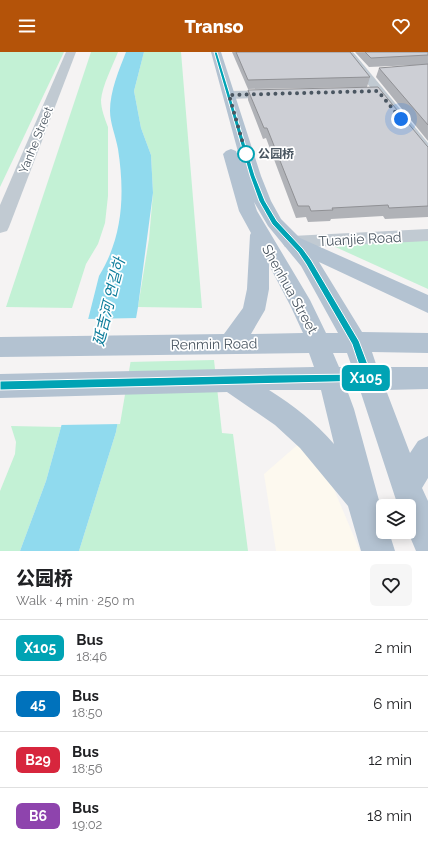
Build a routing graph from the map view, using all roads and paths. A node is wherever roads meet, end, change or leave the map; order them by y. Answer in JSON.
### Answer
{"nodes":[{"id":1,"x":71,"y":52,"type":"edge"},
{"id":2,"x":206,"y":52,"type":"edge"},
{"id":3,"x":216,"y":52,"type":"edge"},
{"id":4,"x":348,"y":52,"type":"edge"},
{"id":5,"x":380,"y":72,"type":"edge"},
{"id":6,"x":364,"y":73,"type":"junction"},
{"id":7,"x":363,"y":91,"type":"edge"},
{"id":8,"x":378,"y":91,"type":"junction"},
{"id":9,"x":288,"y":94,"type":"edge"},
{"id":10,"x":229,"y":95,"type":"junction"},
{"id":11,"x":428,"y":153,"type":"edge"},
{"id":12,"x":0,"y":227,"type":"edge"},
{"id":13,"x":259,"y":232,"type":"junction"},
{"id":14,"x":428,"y":236,"type":"edge"},
{"id":15,"x":292,"y":242,"type":"junction"},
{"id":16,"x":428,"y":304,"type":"edge"},
{"id":17,"x":319,"y":343,"type":"junction"},
{"id":18,"x":356,"y":343,"type":"junction"},
{"id":19,"x":428,"y":343,"type":"edge"},
{"id":20,"x":231,"y":344,"type":"junction"},
{"id":21,"x":0,"y":347,"type":"edge"},
{"id":22,"x":368,"y":378,"type":"junction"},
{"id":23,"x":428,"y":378,"type":"edge"},
{"id":24,"x":331,"y":379,"type":"junction"},
{"id":25,"x":233,"y":381,"type":"junction"},
{"id":26,"x":0,"y":386,"type":"edge"},
{"id":27,"x":428,"y":451,"type":"edge"},
{"id":28,"x":406,"y":486,"type":"junction"},
{"id":29,"x":362,"y":499,"type":"junction"},
{"id":30,"x":428,"y":540,"type":"edge"},
{"id":31,"x":378,"y":551,"type":"edge"}],
"edges":[{"from":1,"to":12,"type":"street","name":"Yanhe Street"},
{"from":2,"to":13,"type":"main road","name":"Shenhua Street"},
{"from":3,"to":10,"type":"main road","name":"Shenhua Street"},
{"from":4,"to":6,"type":"street"},
{"from":5,"to":6,"type":"street"},
{"from":6,"to":8,"type":"street"},
{"from":7,"to":8,"type":"street"},
{"from":8,"to":11,"type":"street"},
{"from":9,"to":10,"type":"street"},
{"from":10,"to":15,"type":"main road","name":"Shenhua Street"},
{"from":13,"to":17,"type":"main road","name":"Shenhua Street"},
{"from":13,"to":20,"type":"main road"},
{"from":14,"to":15,"type":"street","name":"Tuanjie Road"},
{"from":15,"to":16,"type":"main road"},
{"from":15,"to":18,"type":"main road","name":"Shenhua Street"},
{"from":17,"to":18,"type":"main road","name":"Renmin Road"},
{"from":17,"to":20,"type":"main road","name":"Renmin Road"},
{"from":17,"to":24,"type":"main road","name":"Shenhua Street"},
{"from":18,"to":19,"type":"main road","name":"Renmin Road"},
{"from":18,"to":22,"type":"main road","name":"Shenhua Street"},
{"from":20,"to":21,"type":"main road","name":"Renmin Road"},
{"from":22,"to":23,"type":"main road"},
{"from":22,"to":24,"type":"main road"},
{"from":22,"to":28,"type":"main road","name":"Shenhua Street"},
{"from":24,"to":25,"type":"main road"},
{"from":24,"to":29,"type":"main road","name":"Shenhua Street"},
{"from":25,"to":26,"type":"main road"},
{"from":25,"to":29,"type":"main road"},
{"from":27,"to":28,"type":"main road"},
{"from":28,"to":30,"type":"main road","name":"Shenhua Street"},
{"from":29,"to":31,"type":"main road","name":"Shenhua Street"}]}
